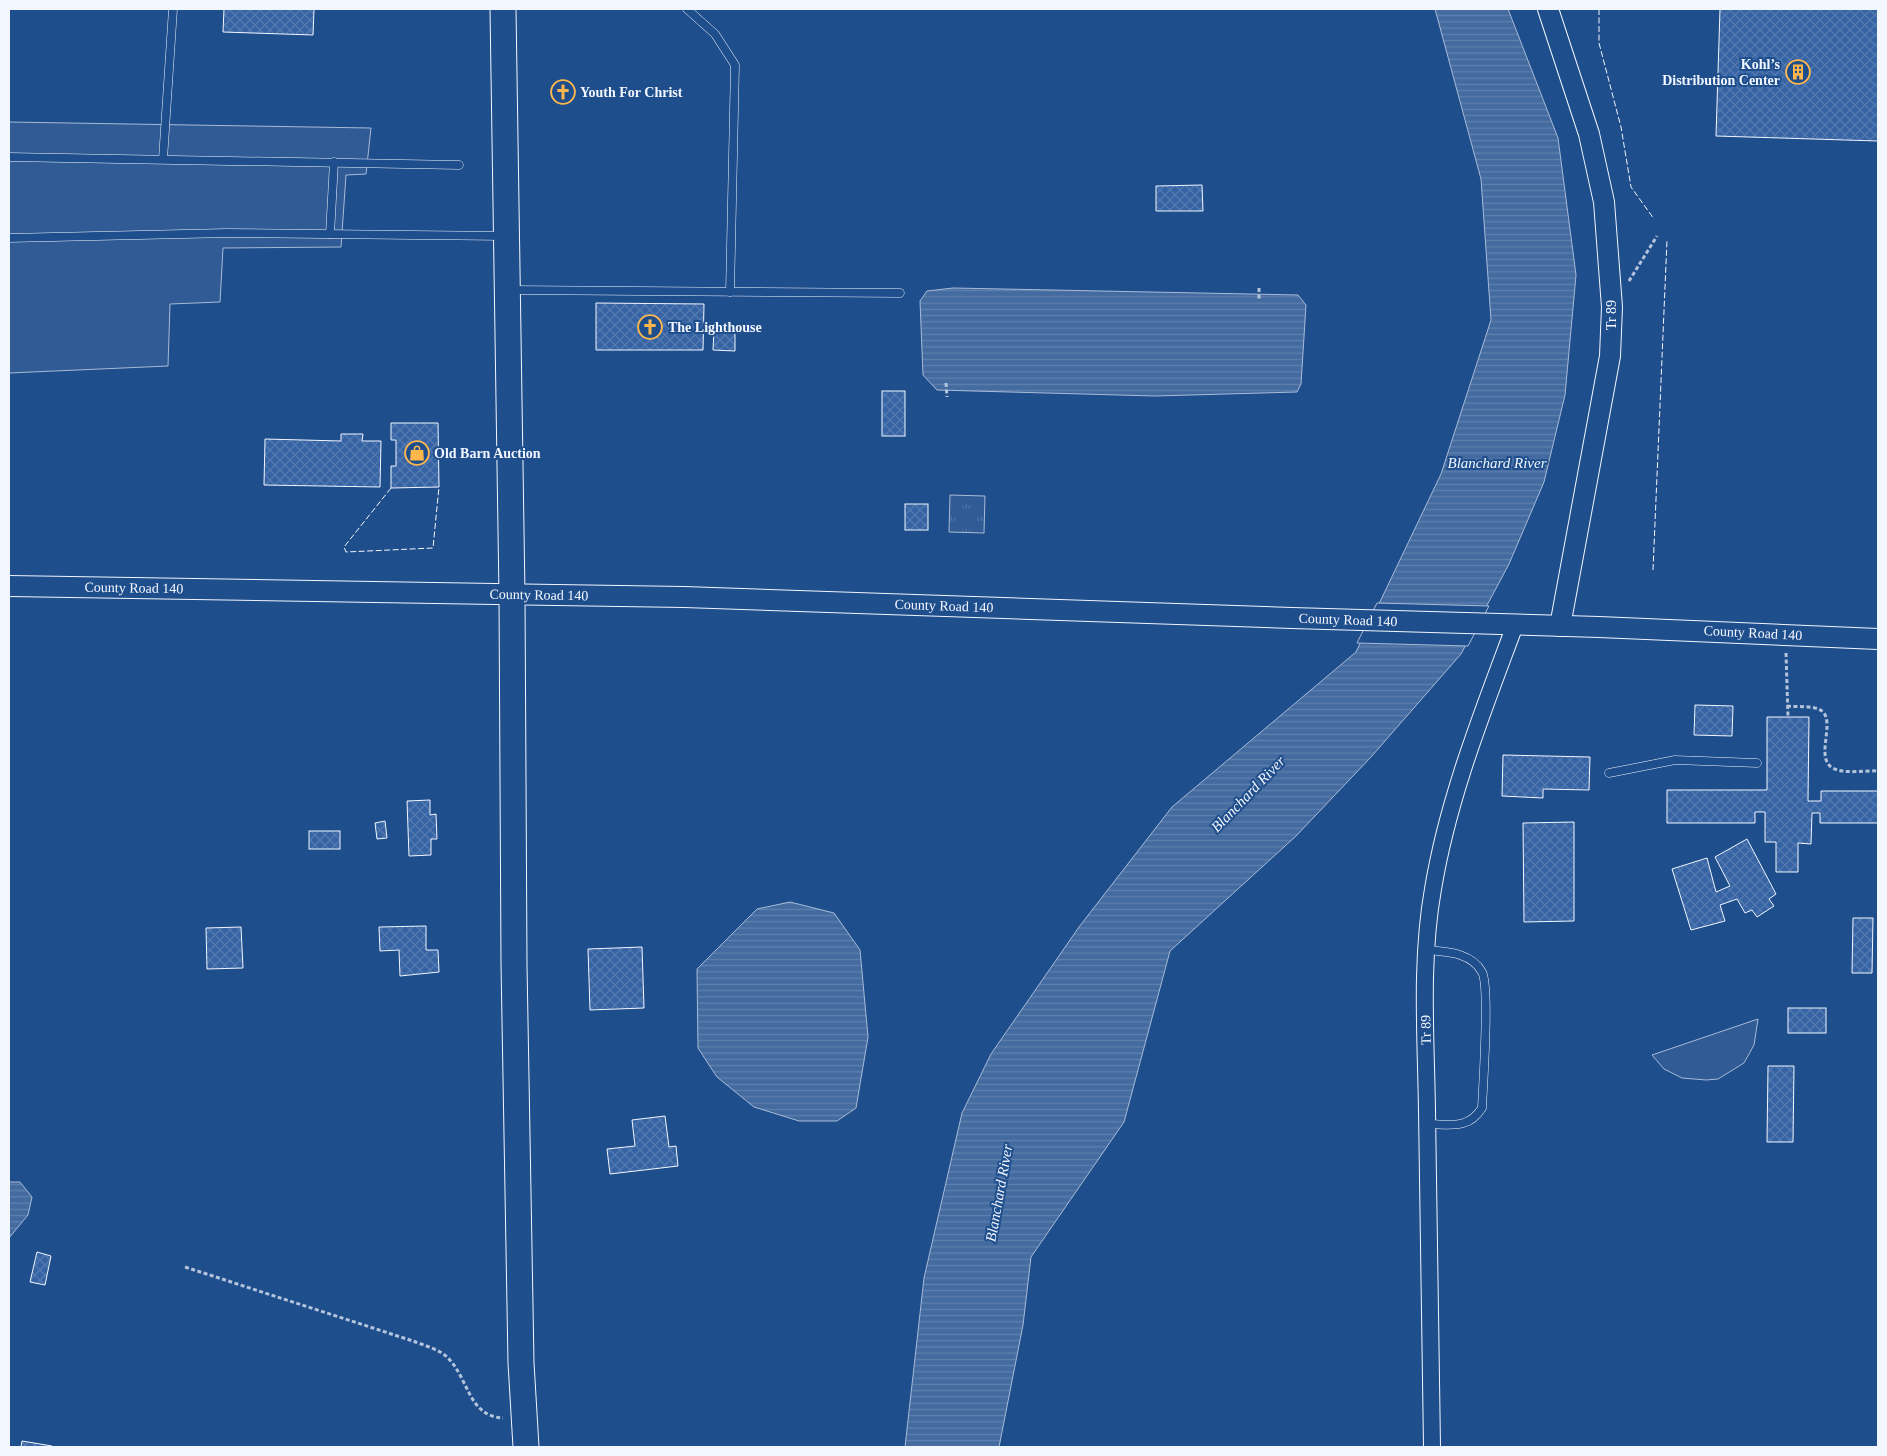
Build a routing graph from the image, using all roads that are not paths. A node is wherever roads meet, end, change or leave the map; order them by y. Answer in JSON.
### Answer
{"nodes":[{"id":1,"x":173,"y":9,"type":"edge"},
{"id":2,"x":503,"y":9,"type":"edge"},
{"id":3,"x":687,"y":9,"type":"edge"},
{"id":4,"x":1548,"y":9,"type":"edge"},
{"id":5,"x":9,"y":157,"type":"edge"},
{"id":6,"x":163,"y":159,"type":"junction"},
{"id":7,"x":334,"y":162,"type":"junction"},
{"id":8,"x":460,"y":164,"type":"dead end"},
{"id":9,"x":330,"y":234,"type":"junction"},
{"id":10,"x":506,"y":236,"type":"junction"},
{"id":11,"x":9,"y":238,"type":"edge"},
{"id":12,"x":507,"y":290,"type":"junction"},
{"id":13,"x":730,"y":292,"type":"junction"},
{"id":14,"x":900,"y":292,"type":"dead end"},
{"id":15,"x":9,"y":586,"type":"edge"},
{"id":16,"x":512,"y":595,"type":"junction"},
{"id":17,"x":1515,"y":625,"type":"junction"},
{"id":18,"x":1560,"y":626,"type":"junction"},
{"id":19,"x":1878,"y":639,"type":"edge"},
{"id":20,"x":1758,"y":763,"type":"dead end"},
{"id":21,"x":1609,"y":773,"type":"dead end"},
{"id":22,"x":1427,"y":950,"type":"junction"},
{"id":23,"x":1427,"y":1124,"type":"junction"},
{"id":24,"x":526,"y":1447,"type":"edge"},
{"id":25,"x":1432,"y":1447,"type":"edge"}],
"edges":[{"from":1,"to":6,"type":"lane"},
{"from":2,"to":10,"type":"main road"},
{"from":3,"to":13,"type":"lane"},
{"from":4,"to":18,"type":"street","name":"Tr 89"},
{"from":5,"to":6,"type":"lane"},
{"from":6,"to":7,"type":"lane"},
{"from":7,"to":8,"type":"lane"},
{"from":7,"to":9,"type":"lane"},
{"from":9,"to":10,"type":"lane"},
{"from":9,"to":11,"type":"lane"},
{"from":10,"to":12,"type":"main road"},
{"from":12,"to":13,"type":"lane"},
{"from":12,"to":16,"type":"main road"},
{"from":13,"to":14,"type":"lane"},
{"from":15,"to":16,"type":"street","name":"County Road 140"},
{"from":16,"to":17,"type":"street","name":"County Road 140"},
{"from":16,"to":24,"type":"main road"},
{"from":17,"to":18,"type":"street","name":"County Road 140"},
{"from":17,"to":22,"type":"street","name":"Tr 89"},
{"from":18,"to":19,"type":"street","name":"County Road 140"},
{"from":20,"to":21,"type":"lane"},
{"from":22,"to":23,"type":"street","name":"Tr 89"},
{"from":22,"to":23,"type":"lane"},
{"from":23,"to":25,"type":"street","name":"Tr 89"}]}
